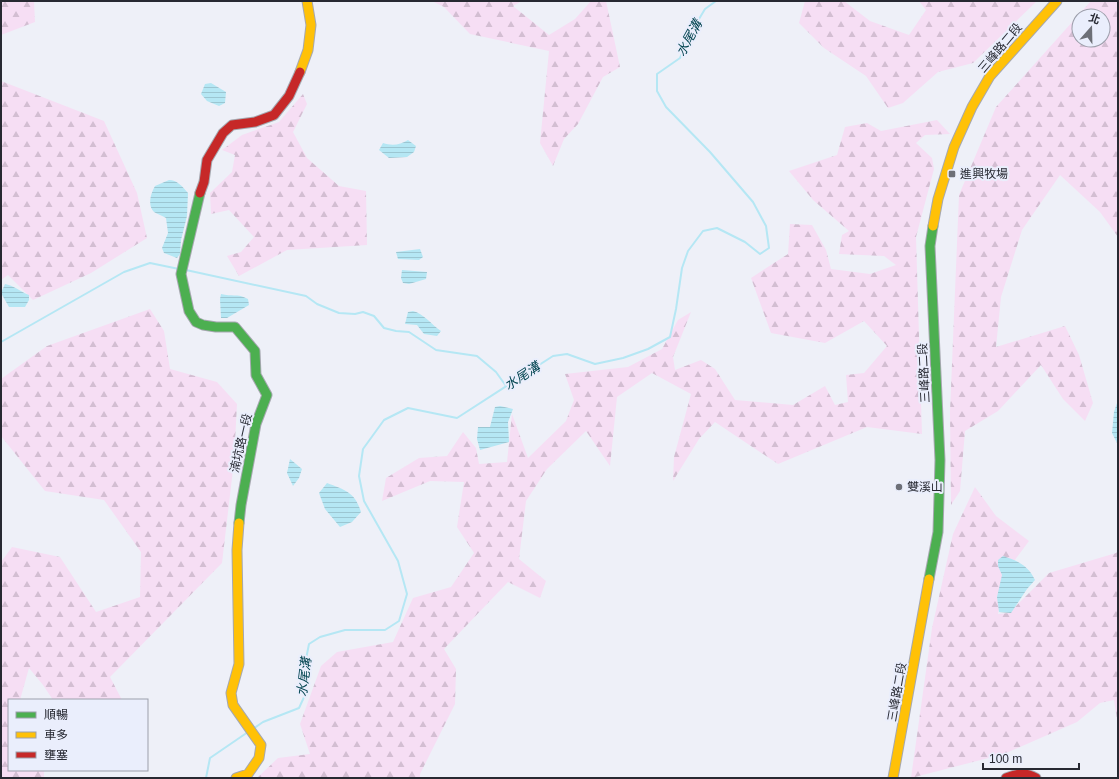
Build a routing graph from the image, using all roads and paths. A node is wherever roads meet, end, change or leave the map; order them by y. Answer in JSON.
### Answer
{"nodes":[{"id":1,"x":307,"y":1,"type":"edge"},
{"id":2,"x":1057,"y":1,"type":"edge"},
{"id":3,"x":236,"y":778,"type":"edge"},
{"id":4,"x":893,"y":778,"type":"edge"},
{"id":5,"x":1006,"y":778,"type":"edge"},
{"id":6,"x":1036,"y":778,"type":"edge"}],
"edges":[{"from":1,"to":3,"type":"street","name":"湳坑路一段"},
{"from":2,"to":4,"type":"street","name":"三峰路二段"},
{"from":5,"to":6,"type":"street"}]}
